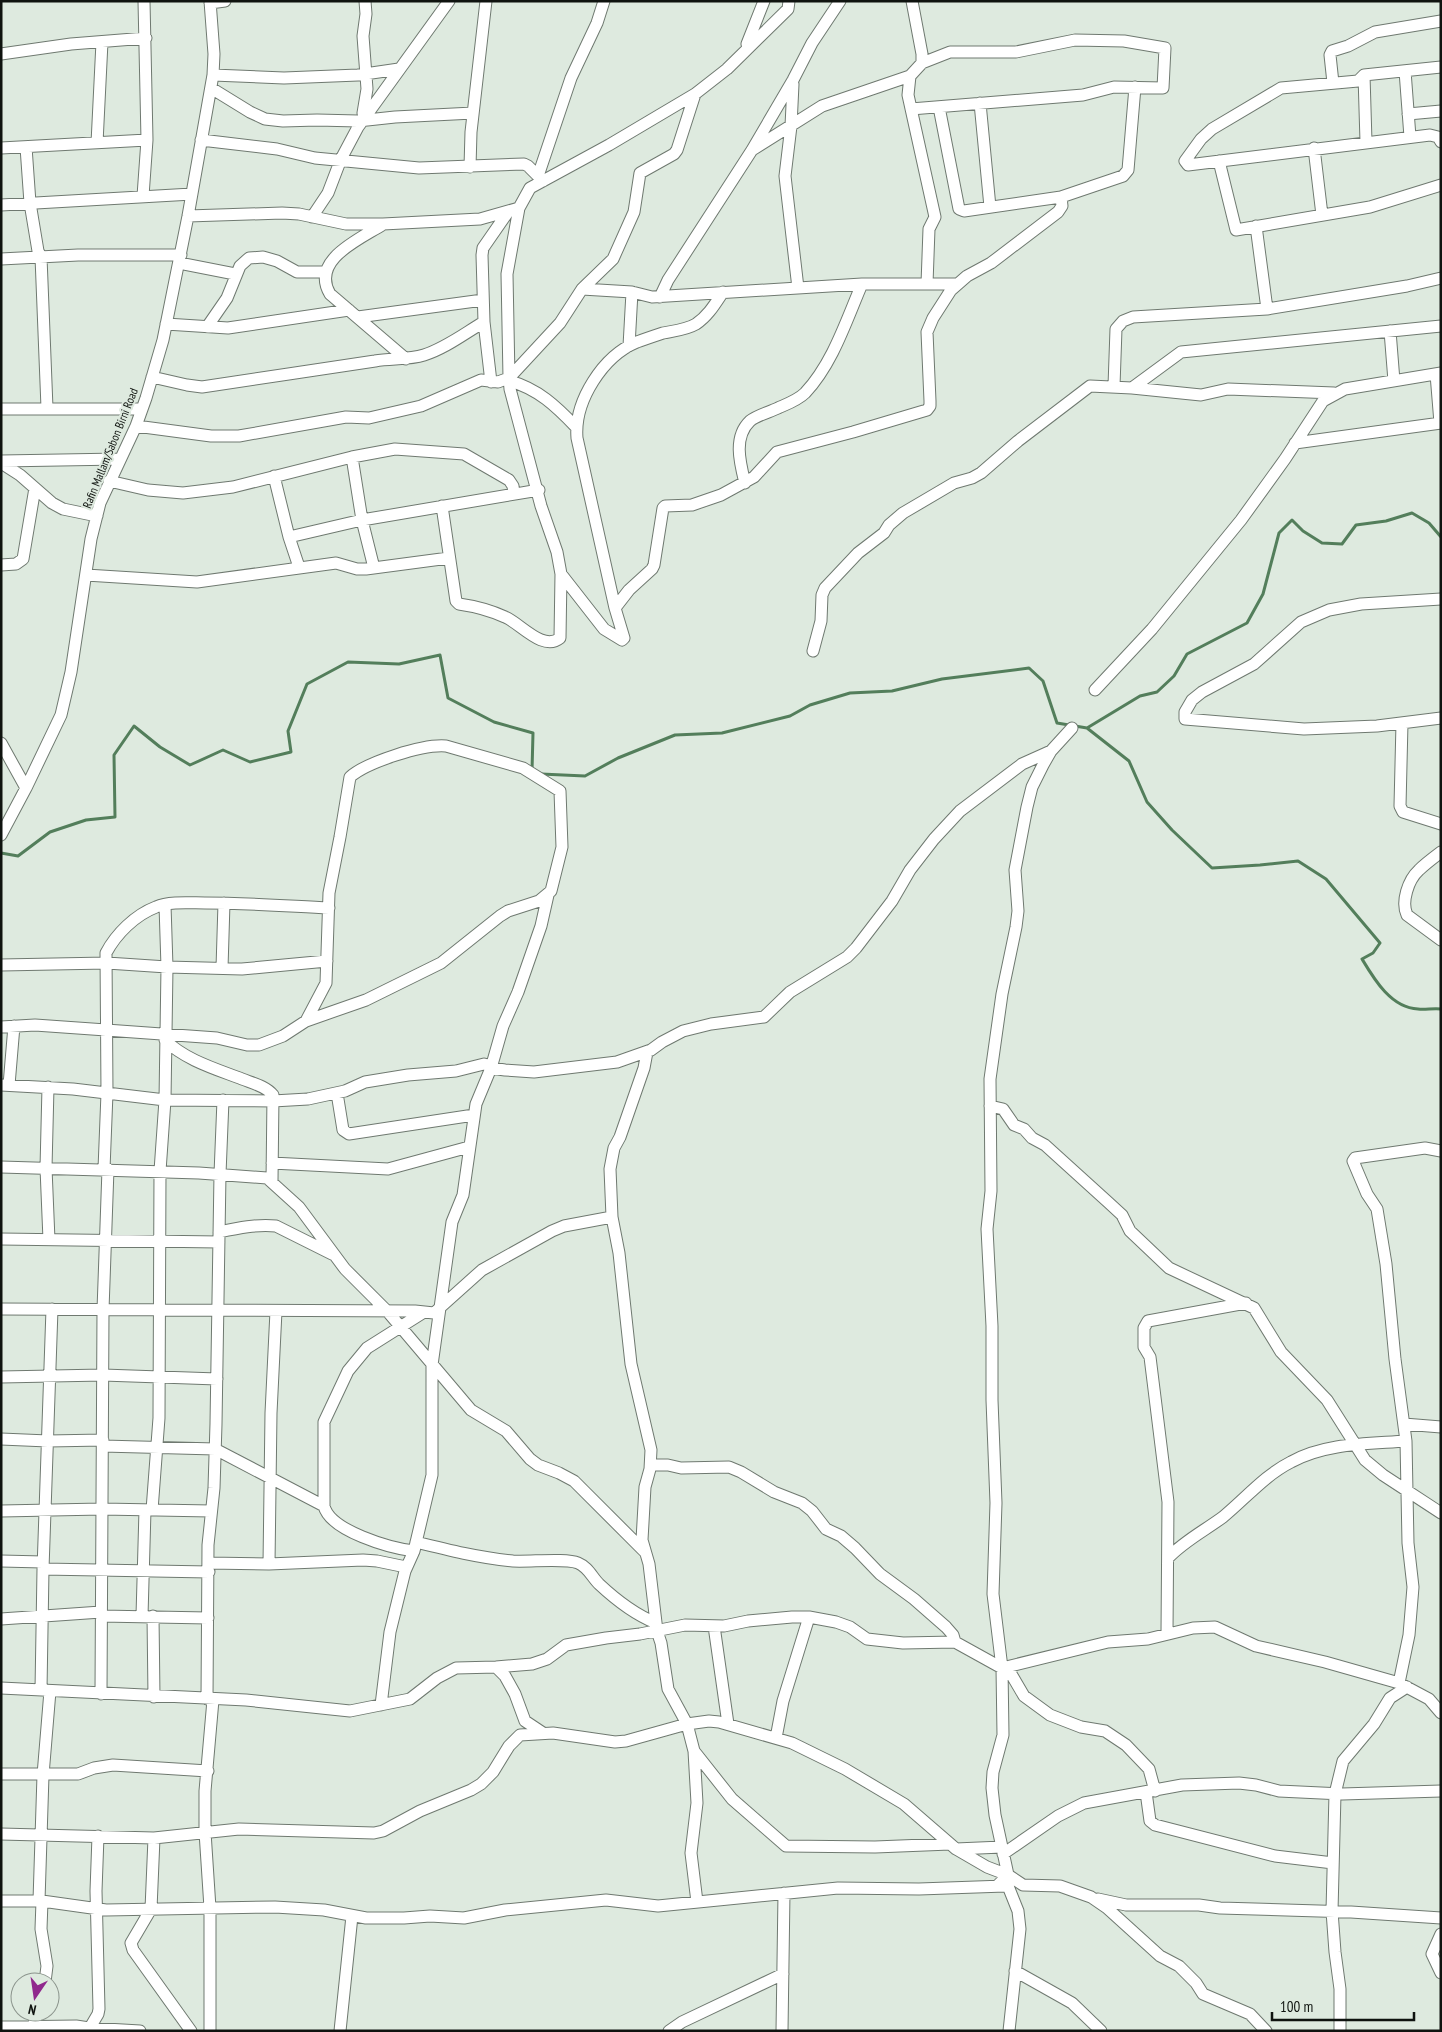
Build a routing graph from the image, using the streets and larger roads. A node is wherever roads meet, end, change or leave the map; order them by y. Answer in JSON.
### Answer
{"nodes":[{"id":1,"x":144,"y":1,"type":"edge"},
{"id":2,"x":224,"y":1,"type":"edge"},
{"id":3,"x":365,"y":1,"type":"edge"},
{"id":4,"x":449,"y":1,"type":"edge"},
{"id":5,"x":486,"y":1,"type":"edge"},
{"id":6,"x":604,"y":1,"type":"edge"},
{"id":7,"x":764,"y":1,"type":"edge"},
{"id":8,"x":789,"y":1,"type":"edge"},
{"id":9,"x":840,"y":1,"type":"edge"},
{"id":10,"x":912,"y":1,"type":"edge"},
{"id":11,"x":210,"y":2,"type":"edge"},
{"id":12,"x":1441,"y":21,"type":"edge"},
{"id":13,"x":146,"y":38,"type":"junction"},
{"id":14,"x":102,"y":42,"type":"junction"},
{"id":15,"x":746,"y":48,"type":"junction"},
{"id":16,"x":1,"y":54,"type":"edge"},
{"id":17,"x":922,"y":64,"type":"junction"},
{"id":18,"x":1441,"y":67,"type":"edge"},
{"id":19,"x":399,"y":69,"type":"junction"},
{"id":20,"x":1405,"y":71,"type":"junction"},
{"id":21,"x":366,"y":74,"type":"junction"},
{"id":22,"x":213,"y":75,"type":"junction"},
{"id":23,"x":1364,"y":75,"type":"junction"},
{"id":24,"x":910,"y":76,"type":"junction"},
{"id":25,"x":793,"y":80,"type":"junction"},
{"id":26,"x":1333,"y":84,"type":"junction"},
{"id":27,"x":1135,"y":87,"type":"junction"},
{"id":28,"x":210,"y":88,"type":"junction"},
{"id":29,"x":695,"y":94,"type":"junction"},
{"id":30,"x":980,"y":103,"type":"junction"},
{"id":31,"x":939,"y":106,"type":"junction"},
{"id":32,"x":911,"y":109,"type":"junction"},
{"id":33,"x":1441,"y":111,"type":"edge"},
{"id":34,"x":473,"y":113,"type":"junction"},
{"id":35,"x":1408,"y":114,"type":"junction"},
{"id":36,"x":365,"y":120,"type":"junction"},
{"id":37,"x":791,"y":126,"type":"junction"},
{"id":38,"x":1410,"y":137,"type":"junction"},
{"id":39,"x":147,"y":140,"type":"junction"},
{"id":40,"x":202,"y":140,"type":"junction"},
{"id":41,"x":1366,"y":142,"type":"junction"},
{"id":42,"x":1441,"y":142,"type":"edge"},
{"id":43,"x":97,"y":143,"type":"junction"},
{"id":44,"x":26,"y":146,"type":"junction"},
{"id":45,"x":1,"y":148,"type":"edge"},
{"id":46,"x":1314,"y":148,"type":"junction"},
{"id":47,"x":752,"y":150,"type":"junction"},
{"id":48,"x":341,"y":160,"type":"junction"},
{"id":49,"x":1219,"y":160,"type":"junction"},
{"id":50,"x":470,"y":167,"type":"junction"},
{"id":51,"x":541,"y":178,"type":"junction"},
{"id":52,"x":1441,"y":185,"type":"edge"},
{"id":53,"x":192,"y":194,"type":"junction"},
{"id":54,"x":143,"y":196,"type":"junction"},
{"id":55,"x":1061,"y":197,"type":"junction"},
{"id":56,"x":30,"y":203,"type":"junction"},
{"id":57,"x":1,"y":206,"type":"edge"},
{"id":58,"x":990,"y":207,"type":"junction"},
{"id":59,"x":514,"y":210,"type":"junction"},
{"id":60,"x":1322,"y":215,"type":"junction"},
{"id":61,"x":188,"y":216,"type":"junction"},
{"id":62,"x":312,"y":217,"type":"junction"},
{"id":63,"x":383,"y":224,"type":"junction"},
{"id":64,"x":1256,"y":226,"type":"junction"},
{"id":65,"x":40,"y":257,"type":"junction"},
{"id":66,"x":1,"y":259,"type":"edge"},
{"id":67,"x":180,"y":259,"type":"junction"},
{"id":68,"x":326,"y":272,"type":"junction"},
{"id":69,"x":235,"y":274,"type":"junction"},
{"id":70,"x":1441,"y":278,"type":"edge"},
{"id":71,"x":862,"y":284,"type":"junction"},
{"id":72,"x":927,"y":284,"type":"junction"},
{"id":73,"x":957,"y":284,"type":"junction"},
{"id":74,"x":798,"y":288,"type":"junction"},
{"id":75,"x":582,"y":289,"type":"junction"},
{"id":76,"x":632,"y":292,"type":"junction"},
{"id":77,"x":723,"y":292,"type":"junction"},
{"id":78,"x":660,"y":297,"type":"junction"},
{"id":79,"x":483,"y":300,"type":"junction"},
{"id":80,"x":1267,"y":309,"type":"junction"},
{"id":81,"x":353,"y":313,"type":"junction"},
{"id":82,"x":484,"y":322,"type":"junction"},
{"id":83,"x":166,"y":324,"type":"junction"},
{"id":84,"x":1441,"y":326,"type":"edge"},
{"id":85,"x":207,"y":327,"type":"junction"},
{"id":86,"x":1390,"y":331,"type":"junction"},
{"id":87,"x":629,"y":346,"type":"junction"},
{"id":88,"x":406,"y":359,"type":"junction"},
{"id":89,"x":1438,"y":373,"type":"edge"},
{"id":90,"x":152,"y":377,"type":"junction"},
{"id":91,"x":509,"y":379,"type":"junction"},
{"id":92,"x":1394,"y":381,"type":"junction"},
{"id":93,"x":491,"y":382,"type":"junction"},
{"id":94,"x":1114,"y":386,"type":"junction"},
{"id":95,"x":1132,"y":388,"type":"junction"},
{"id":96,"x":1334,"y":393,"type":"junction"},
{"id":97,"x":47,"y":408,"type":"junction"},
{"id":98,"x":1,"y":409,"type":"edge"},
{"id":99,"x":142,"y":409,"type":"junction"},
{"id":100,"x":1440,"y":423,"type":"edge"},
{"id":101,"x":136,"y":426,"type":"junction"},
{"id":102,"x":576,"y":427,"type":"junction"},
{"id":103,"x":1295,"y":443,"type":"junction"},
{"id":104,"x":352,"y":456,"type":"junction"},
{"id":105,"x":120,"y":459,"type":"junction"},
{"id":106,"x":1,"y":462,"type":"edge"},
{"id":107,"x":274,"y":476,"type":"junction"},
{"id":108,"x":109,"y":481,"type":"junction"},
{"id":109,"x":746,"y":483,"type":"junction"},
{"id":110,"x":35,"y":488,"type":"junction"},
{"id":111,"x":538,"y":490,"type":"junction"},
{"id":112,"x":514,"y":494,"type":"junction"},
{"id":113,"x":442,"y":506,"type":"junction"},
{"id":114,"x":97,"y":516,"type":"junction"},
{"id":115,"x":362,"y":520,"type":"junction"},
{"id":116,"x":289,"y":537,"type":"junction"},
{"id":117,"x":449,"y":558,"type":"junction"},
{"id":118,"x":1,"y":565,"type":"edge"},
{"id":119,"x":300,"y":567,"type":"junction"},
{"id":120,"x":374,"y":568,"type":"junction"},
{"id":121,"x":561,"y":574,"type":"junction"},
{"id":122,"x":86,"y":575,"type":"junction"},
{"id":123,"x":1441,"y":599,"type":"edge"},
{"id":124,"x":614,"y":608,"type":"junction"},
{"id":125,"x":813,"y":651,"type":"dead end"},
{"id":126,"x":1095,"y":690,"type":"dead end"},
{"id":127,"x":1441,"y":718,"type":"edge"},
{"id":128,"x":1402,"y":723,"type":"junction"},
{"id":129,"x":1072,"y":728,"type":"dead end"},
{"id":130,"x":1,"y":743,"type":"edge"},
{"id":131,"x":1052,"y":751,"type":"junction"},
{"id":132,"x":26,"y":788,"type":"junction"},
{"id":133,"x":1441,"y":824,"type":"edge"},
{"id":134,"x":1,"y":835,"type":"edge"},
{"id":135,"x":1441,"y":852,"type":"edge"},
{"id":136,"x":548,"y":895,"type":"junction"},
{"id":137,"x":224,"y":903,"type":"junction"},
{"id":138,"x":165,"y":905,"type":"junction"},
{"id":139,"x":329,"y":908,"type":"junction"},
{"id":140,"x":1441,"y":940,"type":"edge"},
{"id":141,"x":327,"y":961,"type":"junction"},
{"id":142,"x":107,"y":963,"type":"junction"},
{"id":143,"x":1,"y":966,"type":"edge"},
{"id":144,"x":167,"y":967,"type":"junction"},
{"id":145,"x":222,"y":968,"type":"junction"},
{"id":146,"x":306,"y":1022,"type":"junction"},
{"id":147,"x":14,"y":1026,"type":"junction"},
{"id":148,"x":1,"y":1027,"type":"edge"},
{"id":149,"x":106,"y":1030,"type":"junction"},
{"id":150,"x":165,"y":1037,"type":"junction"},
{"id":151,"x":647,"y":1052,"type":"junction"},
{"id":152,"x":491,"y":1068,"type":"junction"},
{"id":153,"x":5,"y":1085,"type":"edge"},
{"id":154,"x":48,"y":1087,"type":"junction"},
{"id":155,"x":107,"y":1093,"type":"junction"},
{"id":156,"x":337,"y":1093,"type":"junction"},
{"id":157,"x":165,"y":1100,"type":"junction"},
{"id":158,"x":223,"y":1100,"type":"junction"},
{"id":159,"x":273,"y":1101,"type":"junction"},
{"id":160,"x":990,"y":1106,"type":"junction"},
{"id":161,"x":474,"y":1116,"type":"junction"},
{"id":162,"x":470,"y":1147,"type":"junction"},
{"id":163,"x":1441,"y":1151,"type":"edge"},
{"id":164,"x":272,"y":1164,"type":"junction"},
{"id":165,"x":1,"y":1167,"type":"edge"},
{"id":166,"x":46,"y":1168,"type":"junction"},
{"id":167,"x":106,"y":1169,"type":"junction"},
{"id":168,"x":160,"y":1171,"type":"junction"},
{"id":169,"x":220,"y":1174,"type":"junction"},
{"id":170,"x":272,"y":1181,"type":"junction"},
{"id":171,"x":612,"y":1217,"type":"junction"},
{"id":172,"x":219,"y":1237,"type":"junction"},
{"id":173,"x":1,"y":1239,"type":"edge"},
{"id":174,"x":49,"y":1240,"type":"junction"},
{"id":175,"x":106,"y":1241,"type":"junction"},
{"id":176,"x":160,"y":1242,"type":"junction"},
{"id":177,"x":335,"y":1256,"type":"junction"},
{"id":178,"x":1246,"y":1303,"type":"junction"},
{"id":179,"x":440,"y":1307,"type":"junction"},
{"id":180,"x":1,"y":1309,"type":"edge"},
{"id":181,"x":52,"y":1309,"type":"junction"},
{"id":182,"x":103,"y":1310,"type":"junction"},
{"id":183,"x":161,"y":1310,"type":"junction"},
{"id":184,"x":218,"y":1310,"type":"junction"},
{"id":185,"x":276,"y":1311,"type":"junction"},
{"id":186,"x":388,"y":1312,"type":"junction"},
{"id":187,"x":424,"y":1312,"type":"junction"},
{"id":188,"x":399,"y":1326,"type":"junction"},
{"id":189,"x":432,"y":1365,"type":"junction"},
{"id":190,"x":104,"y":1375,"type":"junction"},
{"id":191,"x":50,"y":1376,"type":"junction"},
{"id":192,"x":1,"y":1377,"type":"edge"},
{"id":193,"x":158,"y":1377,"type":"junction"},
{"id":194,"x":217,"y":1379,"type":"junction"},
{"id":195,"x":1404,"y":1424,"type":"junction"},
{"id":196,"x":1441,"y":1427,"type":"edge"},
{"id":197,"x":1,"y":1439,"type":"edge"},
{"id":198,"x":48,"y":1441,"type":"junction"},
{"id":199,"x":1406,"y":1441,"type":"junction"},
{"id":200,"x":103,"y":1443,"type":"junction"},
{"id":201,"x":1355,"y":1446,"type":"junction"},
{"id":202,"x":157,"y":1448,"type":"junction"},
{"id":203,"x":215,"y":1449,"type":"junction"},
{"id":204,"x":651,"y":1465,"type":"junction"},
{"id":205,"x":271,"y":1477,"type":"junction"},
{"id":206,"x":1407,"y":1491,"type":"junction"},
{"id":207,"x":324,"y":1506,"type":"junction"},
{"id":208,"x":102,"y":1509,"type":"junction"},
{"id":209,"x":44,"y":1510,"type":"junction"},
{"id":210,"x":149,"y":1510,"type":"junction"},
{"id":211,"x":1,"y":1511,"type":"edge"},
{"id":212,"x":211,"y":1511,"type":"junction"},
{"id":213,"x":1441,"y":1513,"type":"edge"},
{"id":214,"x":415,"y":1546,"type":"junction"},
{"id":215,"x":646,"y":1553,"type":"junction"},
{"id":216,"x":1168,"y":1558,"type":"junction"},
{"id":217,"x":1,"y":1561,"type":"edge"},
{"id":218,"x":269,"y":1564,"type":"junction"},
{"id":219,"x":43,"y":1566,"type":"junction"},
{"id":220,"x":406,"y":1567,"type":"junction"},
{"id":221,"x":209,"y":1568,"type":"junction"},
{"id":222,"x":101,"y":1570,"type":"junction"},
{"id":223,"x":144,"y":1570,"type":"junction"},
{"id":224,"x":101,"y":1614,"type":"junction"},
{"id":225,"x":42,"y":1615,"type":"junction"},
{"id":226,"x":147,"y":1616,"type":"junction"},
{"id":227,"x":809,"y":1617,"type":"junction"},
{"id":228,"x":208,"y":1618,"type":"junction"},
{"id":229,"x":1,"y":1619,"type":"edge"},
{"id":230,"x":714,"y":1626,"type":"junction"},
{"id":231,"x":656,"y":1627,"type":"junction"},
{"id":232,"x":1167,"y":1633,"type":"junction"},
{"id":233,"x":954,"y":1642,"type":"junction"},
{"id":234,"x":496,"y":1667,"type":"junction"},
{"id":235,"x":1004,"y":1668,"type":"junction"},
{"id":236,"x":1403,"y":1685,"type":"junction"},
{"id":237,"x":1,"y":1688,"type":"edge"},
{"id":238,"x":46,"y":1691,"type":"junction"},
{"id":239,"x":101,"y":1694,"type":"junction"},
{"id":240,"x":154,"y":1697,"type":"junction"},
{"id":241,"x":210,"y":1700,"type":"junction"},
{"id":242,"x":382,"y":1705,"type":"junction"},
{"id":243,"x":1441,"y":1713,"type":"edge"},
{"id":244,"x":687,"y":1724,"type":"junction"},
{"id":245,"x":728,"y":1724,"type":"junction"},
{"id":246,"x":543,"y":1733,"type":"junction"},
{"id":247,"x":776,"y":1738,"type":"junction"},
{"id":248,"x":694,"y":1751,"type":"junction"},
{"id":249,"x":208,"y":1771,"type":"junction"},
{"id":250,"x":1,"y":1774,"type":"edge"},
{"id":251,"x":43,"y":1775,"type":"junction"},
{"id":252,"x":1150,"y":1791,"type":"junction"},
{"id":253,"x":1441,"y":1791,"type":"edge"},
{"id":254,"x":1335,"y":1794,"type":"junction"},
{"id":255,"x":205,"y":1832,"type":"junction"},
{"id":256,"x":1,"y":1834,"type":"edge"},
{"id":257,"x":40,"y":1835,"type":"junction"},
{"id":258,"x":98,"y":1836,"type":"junction"},
{"id":259,"x":154,"y":1838,"type":"junction"},
{"id":260,"x":953,"y":1846,"type":"junction"},
{"id":261,"x":1002,"y":1851,"type":"junction"},
{"id":262,"x":1333,"y":1863,"type":"junction"},
{"id":263,"x":1005,"y":1882,"type":"junction"},
{"id":264,"x":784,"y":1893,"type":"junction"},
{"id":265,"x":1092,"y":1897,"type":"junction"},
{"id":266,"x":40,"y":1901,"type":"junction"},
{"id":267,"x":1,"y":1902,"type":"edge"},
{"id":268,"x":697,"y":1902,"type":"junction"},
{"id":269,"x":210,"y":1908,"type":"junction"},
{"id":270,"x":97,"y":1909,"type":"junction"},
{"id":271,"x":151,"y":1909,"type":"junction"},
{"id":272,"x":1332,"y":1911,"type":"junction"},
{"id":273,"x":352,"y":1916,"type":"junction"},
{"id":274,"x":1441,"y":1918,"type":"edge"},
{"id":275,"x":1441,"y":1934,"type":"edge"},
{"id":276,"x":1015,"y":1971,"type":"junction"},
{"id":277,"x":46,"y":1972,"type":"edge"},
{"id":278,"x":1441,"y":1973,"type":"edge"},
{"id":279,"x":783,"y":1974,"type":"junction"},
{"id":280,"x":1,"y":2027,"type":"edge"},
{"id":281,"x":1337,"y":2028,"type":"edge"},
{"id":282,"x":33,"y":2029,"type":"edge"},
{"id":283,"x":89,"y":2030,"type":"edge"},
{"id":284,"x":140,"y":2031,"type":"edge"},
{"id":285,"x":191,"y":2031,"type":"edge"},
{"id":286,"x":210,"y":2031,"type":"edge"},
{"id":287,"x":340,"y":2031,"type":"edge"},
{"id":288,"x":669,"y":2031,"type":"edge"},
{"id":289,"x":782,"y":2031,"type":"edge"},
{"id":290,"x":1009,"y":2031,"type":"edge"},
{"id":291,"x":1101,"y":2031,"type":"edge"},
{"id":292,"x":1266,"y":2031,"type":"edge"}],
"edges":[{"from":1,"to":13,"type":"street"},
{"from":2,"to":11,"type":"street"},
{"from":3,"to":21,"type":"street"},
{"from":4,"to":19,"type":"street"},
{"from":5,"to":34,"type":"street"},
{"from":6,"to":51,"type":"street"},
{"from":7,"to":15,"type":"street"},
{"from":8,"to":15,"type":"street"},
{"from":9,"to":25,"type":"street"},
{"from":10,"to":17,"type":"street"},
{"from":11,"to":22,"type":"street","name":"Rafin Mallam/Sabon Birni Road"},
{"from":12,"to":26,"type":"street"},
{"from":13,"to":14,"type":"street"},
{"from":13,"to":39,"type":"street"},
{"from":14,"to":16,"type":"street"},
{"from":14,"to":43,"type":"street"},
{"from":15,"to":29,"type":"street"},
{"from":17,"to":24,"type":"street"},
{"from":17,"to":27,"type":"street"},
{"from":18,"to":20,"type":"street"},
{"from":19,"to":21,"type":"street"},
{"from":19,"to":36,"type":"street"},
{"from":20,"to":23,"type":"street"},
{"from":20,"to":35,"type":"street"},
{"from":21,"to":22,"type":"street"},
{"from":21,"to":36,"type":"street"},
{"from":22,"to":28,"type":"street","name":"Rafin Mallam/Sabon Birni Road"},
{"from":23,"to":26,"type":"street"},
{"from":23,"to":41,"type":"street"},
{"from":24,"to":32,"type":"street"},
{"from":24,"to":37,"type":"street"},
{"from":25,"to":37,"type":"street"},
{"from":25,"to":47,"type":"street"},
{"from":26,"to":49,"type":"street"},
{"from":27,"to":30,"type":"street"},
{"from":27,"to":55,"type":"street"},
{"from":28,"to":36,"type":"street"},
{"from":28,"to":40,"type":"street","name":"Rafin Mallam/Sabon Birni Road"},
{"from":29,"to":51,"type":"street"},
{"from":29,"to":75,"type":"street"},
{"from":30,"to":31,"type":"street"},
{"from":30,"to":58,"type":"street"},
{"from":31,"to":32,"type":"street"},
{"from":31,"to":58,"type":"street"},
{"from":32,"to":72,"type":"street"},
{"from":33,"to":35,"type":"street"},
{"from":34,"to":36,"type":"street"},
{"from":34,"to":50,"type":"street"},
{"from":35,"to":38,"type":"street"},
{"from":36,"to":48,"type":"street"},
{"from":37,"to":47,"type":"street"},
{"from":37,"to":74,"type":"street"},
{"from":38,"to":41,"type":"street"},
{"from":38,"to":42,"type":"street"},
{"from":39,"to":43,"type":"street"},
{"from":39,"to":54,"type":"street"},
{"from":40,"to":48,"type":"street"},
{"from":40,"to":53,"type":"street","name":"Rafin Mallam/Sabon Birni Road"},
{"from":41,"to":46,"type":"street"},
{"from":43,"to":44,"type":"street"},
{"from":44,"to":45,"type":"street"},
{"from":44,"to":56,"type":"street"},
{"from":46,"to":49,"type":"street"},
{"from":46,"to":60,"type":"street"},
{"from":47,"to":78,"type":"street"},
{"from":48,"to":50,"type":"street"},
{"from":48,"to":62,"type":"street"},
{"from":49,"to":64,"type":"street"},
{"from":50,"to":51,"type":"street"},
{"from":51,"to":59,"type":"street"},
{"from":52,"to":60,"type":"street"},
{"from":53,"to":54,"type":"street"},
{"from":53,"to":61,"type":"street","name":"Rafin Mallam/Sabon Birni Road"},
{"from":54,"to":56,"type":"street"},
{"from":55,"to":58,"type":"street"},
{"from":55,"to":73,"type":"street"},
{"from":56,"to":57,"type":"street"},
{"from":56,"to":65,"type":"street"},
{"from":59,"to":63,"type":"street"},
{"from":59,"to":79,"type":"street"},
{"from":59,"to":91,"type":"street"},
{"from":60,"to":64,"type":"street"},
{"from":61,"to":62,"type":"street"},
{"from":61,"to":67,"type":"street","name":"Rafin Mallam/Sabon Birni Road"},
{"from":62,"to":63,"type":"street"},
{"from":63,"to":68,"type":"street"},
{"from":64,"to":80,"type":"street"},
{"from":65,"to":66,"type":"street"},
{"from":65,"to":67,"type":"street"},
{"from":65,"to":97,"type":"street"},
{"from":67,"to":69,"type":"street"},
{"from":67,"to":83,"type":"street","name":"Rafin Mallam/Sabon Birni Road"},
{"from":68,"to":69,"type":"street"},
{"from":68,"to":81,"type":"street"},
{"from":69,"to":85,"type":"street"},
{"from":70,"to":80,"type":"street"},
{"from":71,"to":72,"type":"street"},
{"from":71,"to":74,"type":"street"},
{"from":71,"to":109,"type":"street"},
{"from":72,"to":73,"type":"street"},
{"from":73,"to":109,"type":"street"},
{"from":74,"to":77,"type":"street"},
{"from":75,"to":76,"type":"street"},
{"from":75,"to":91,"type":"street"},
{"from":76,"to":78,"type":"street"},
{"from":76,"to":87,"type":"street"},
{"from":77,"to":78,"type":"street"},
{"from":77,"to":87,"type":"street"},
{"from":79,"to":81,"type":"street"},
{"from":79,"to":82,"type":"street"},
{"from":80,"to":94,"type":"street"},
{"from":81,"to":85,"type":"street"},
{"from":81,"to":88,"type":"street"},
{"from":82,"to":88,"type":"street"},
{"from":82,"to":93,"type":"street"},
{"from":83,"to":85,"type":"street"},
{"from":83,"to":90,"type":"street","name":"Rafin Mallam/Sabon Birni Road"},
{"from":84,"to":86,"type":"street"},
{"from":86,"to":92,"type":"street"},
{"from":86,"to":95,"type":"street"},
{"from":87,"to":102,"type":"street"},
{"from":88,"to":90,"type":"street"},
{"from":89,"to":92,"type":"street"},
{"from":89,"to":100,"type":"street"},
{"from":90,"to":99,"type":"street","name":"Rafin Mallam/Sabon Birni Road"},
{"from":91,"to":93,"type":"street"},
{"from":91,"to":102,"type":"street"},
{"from":91,"to":111,"type":"street"},
{"from":92,"to":96,"type":"street"},
{"from":93,"to":101,"type":"street"},
{"from":94,"to":95,"type":"street"},
{"from":94,"to":125,"type":"street"},
{"from":95,"to":96,"type":"street"},
{"from":96,"to":103,"type":"street"},
{"from":97,"to":98,"type":"street"},
{"from":97,"to":99,"type":"street"},
{"from":99,"to":101,"type":"street","name":"Rafin Mallam/Sabon Birni Road"},
{"from":100,"to":103,"type":"street"},
{"from":101,"to":105,"type":"street","name":"Rafin Mallam/Sabon Birni Road"},
{"from":102,"to":124,"type":"street"},
{"from":103,"to":126,"type":"street"},
{"from":104,"to":107,"type":"street"},
{"from":104,"to":112,"type":"street"},
{"from":104,"to":115,"type":"street"},
{"from":105,"to":106,"type":"street"},
{"from":105,"to":108,"type":"street","name":"Rafin Mallam/Sabon Birni Road"},
{"from":106,"to":110,"type":"street"},
{"from":107,"to":108,"type":"street"},
{"from":107,"to":116,"type":"street"},
{"from":108,"to":114,"type":"street","name":"Rafin Mallam/Sabon Birni Road"},
{"from":109,"to":124,"type":"street"},
{"from":110,"to":114,"type":"street"},
{"from":110,"to":118,"type":"street"},
{"from":111,"to":112,"type":"street"},
{"from":111,"to":121,"type":"street"},
{"from":112,"to":113,"type":"street"},
{"from":113,"to":115,"type":"street"},
{"from":113,"to":117,"type":"street"},
{"from":114,"to":122,"type":"street","name":"Rafin Mallam/Sabon Birni Road"},
{"from":115,"to":116,"type":"street"},
{"from":115,"to":120,"type":"street"},
{"from":116,"to":119,"type":"street"},
{"from":117,"to":120,"type":"street"},
{"from":117,"to":121,"type":"street"},
{"from":119,"to":120,"type":"street"},
{"from":119,"to":122,"type":"street"},
{"from":121,"to":124,"type":"street"},
{"from":122,"to":132,"type":"street","name":"Rafin Mallam/Sabon Birni Road"},
{"from":123,"to":128,"type":"street"},
{"from":127,"to":128,"type":"street"},
{"from":128,"to":133,"type":"street"},
{"from":129,"to":131,"type":"street"},
{"from":130,"to":132,"type":"street"},
{"from":131,"to":151,"type":"street"},
{"from":131,"to":160,"type":"street"},
{"from":132,"to":134,"type":"street","name":"Rafin Mallam/Sabon Birni Road"},
{"from":135,"to":140,"type":"street"},
{"from":136,"to":139,"type":"street"},
{"from":136,"to":146,"type":"street"},
{"from":136,"to":152,"type":"street"},
{"from":137,"to":138,"type":"street"},
{"from":137,"to":139,"type":"street"},
{"from":137,"to":145,"type":"street"},
{"from":138,"to":142,"type":"street"},
{"from":138,"to":144,"type":"street"},
{"from":139,"to":141,"type":"street"},
{"from":141,"to":145,"type":"street"},
{"from":141,"to":146,"type":"street"},
{"from":142,"to":143,"type":"street"},
{"from":142,"to":144,"type":"street"},
{"from":142,"to":149,"type":"street"},
{"from":144,"to":145,"type":"street"},
{"from":144,"to":150,"type":"street"},
{"from":146,"to":150,"type":"street"},
{"from":147,"to":148,"type":"street"},
{"from":147,"to":149,"type":"street"},
{"from":147,"to":153,"type":"street"},
{"from":149,"to":150,"type":"street"},
{"from":149,"to":155,"type":"street"},
{"from":150,"to":157,"type":"street"},
{"from":150,"to":159,"type":"street"},
{"from":151,"to":152,"type":"street"},
{"from":151,"to":171,"type":"street"},
{"from":152,"to":156,"type":"street"},
{"from":152,"to":161,"type":"street"},
{"from":153,"to":154,"type":"street"},
{"from":154,"to":155,"type":"street"},
{"from":154,"to":166,"type":"street"},
{"from":155,"to":157,"type":"street"},
{"from":155,"to":167,"type":"street"},
{"from":156,"to":159,"type":"street"},
{"from":156,"to":161,"type":"street"},
{"from":157,"to":158,"type":"street"},
{"from":157,"to":168,"type":"street"},
{"from":158,"to":159,"type":"street"},
{"from":158,"to":169,"type":"street"},
{"from":159,"to":164,"type":"street"},
{"from":160,"to":178,"type":"street"},
{"from":160,"to":235,"type":"street"},
{"from":161,"to":162,"type":"street"},
{"from":162,"to":164,"type":"street"},
{"from":162,"to":179,"type":"street"},
{"from":163,"to":195,"type":"street"},
{"from":164,"to":170,"type":"street"},
{"from":165,"to":166,"type":"street"},
{"from":166,"to":167,"type":"street"},
{"from":166,"to":174,"type":"street"},
{"from":167,"to":168,"type":"street"},
{"from":167,"to":175,"type":"street"},
{"from":168,"to":169,"type":"street"},
{"from":168,"to":176,"type":"street"},
{"from":169,"to":170,"type":"street"},
{"from":169,"to":172,"type":"street"},
{"from":170,"to":177,"type":"street"},
{"from":171,"to":179,"type":"street"},
{"from":171,"to":204,"type":"street"},
{"from":172,"to":176,"type":"street"},
{"from":172,"to":177,"type":"street"},
{"from":172,"to":184,"type":"street"},
{"from":173,"to":174,"type":"street"},
{"from":174,"to":175,"type":"street"},
{"from":175,"to":176,"type":"street"},
{"from":175,"to":182,"type":"street"},
{"from":176,"to":183,"type":"street"},
{"from":177,"to":186,"type":"street"},
{"from":178,"to":201,"type":"street"},
{"from":178,"to":216,"type":"street"},
{"from":179,"to":187,"type":"street"},
{"from":179,"to":189,"type":"street"},
{"from":180,"to":181,"type":"street"},
{"from":181,"to":182,"type":"street"},
{"from":181,"to":191,"type":"street"},
{"from":182,"to":183,"type":"street"},
{"from":182,"to":190,"type":"street"},
{"from":183,"to":184,"type":"street"},
{"from":183,"to":193,"type":"street"},
{"from":184,"to":185,"type":"street"},
{"from":184,"to":194,"type":"street"},
{"from":185,"to":186,"type":"street"},
{"from":185,"to":205,"type":"street"},
{"from":186,"to":187,"type":"street"},
{"from":186,"to":188,"type":"street"},
{"from":187,"to":188,"type":"street"},
{"from":188,"to":189,"type":"street"},
{"from":188,"to":207,"type":"street"},
{"from":189,"to":214,"type":"street"},
{"from":189,"to":215,"type":"street"},
{"from":190,"to":191,"type":"street"},
{"from":190,"to":193,"type":"street"},
{"from":190,"to":200,"type":"street"},
{"from":191,"to":192,"type":"street"},
{"from":191,"to":198,"type":"street"},
{"from":193,"to":194,"type":"street"},
{"from":193,"to":202,"type":"street"},
{"from":194,"to":203,"type":"street"},
{"from":195,"to":196,"type":"street"},
{"from":195,"to":199,"type":"street"},
{"from":197,"to":198,"type":"street"},
{"from":198,"to":200,"type":"street"},
{"from":198,"to":209,"type":"street"},
{"from":199,"to":201,"type":"street"},
{"from":199,"to":206,"type":"street"},
{"from":200,"to":202,"type":"street"},
{"from":200,"to":208,"type":"street"},
{"from":201,"to":206,"type":"street"},
{"from":201,"to":216,"type":"street"},
{"from":202,"to":203,"type":"street"},
{"from":202,"to":210,"type":"street"},
{"from":203,"to":205,"type":"street"},
{"from":203,"to":212,"type":"street"},
{"from":204,"to":215,"type":"street"},
{"from":204,"to":233,"type":"street"},
{"from":205,"to":207,"type":"street"},
{"from":205,"to":218,"type":"street"},
{"from":206,"to":213,"type":"street"},
{"from":206,"to":236,"type":"street"},
{"from":207,"to":214,"type":"street"},
{"from":208,"to":209,"type":"street"},
{"from":208,"to":210,"type":"street"},
{"from":208,"to":222,"type":"street"},
{"from":209,"to":211,"type":"street"},
{"from":209,"to":219,"type":"street"},
{"from":210,"to":212,"type":"street"},
{"from":210,"to":223,"type":"street"},
{"from":212,"to":221,"type":"street"},
{"from":214,"to":220,"type":"street"},
{"from":214,"to":231,"type":"street"},
{"from":215,"to":231,"type":"street"},
{"from":216,"to":232,"type":"street"},
{"from":217,"to":219,"type":"street"},
{"from":218,"to":220,"type":"street"},
{"from":218,"to":221,"type":"street"},
{"from":219,"to":222,"type":"street"},
{"from":219,"to":225,"type":"street"},
{"from":220,"to":242,"type":"street"},
{"from":221,"to":223,"type":"street"},
{"from":221,"to":228,"type":"street"},
{"from":222,"to":223,"type":"street"},
{"from":222,"to":224,"type":"street"},
{"from":223,"to":226,"type":"street"},
{"from":224,"to":225,"type":"street"},
{"from":224,"to":226,"type":"street"},
{"from":224,"to":239,"type":"street"},
{"from":225,"to":229,"type":"street"},
{"from":225,"to":238,"type":"street"},
{"from":226,"to":228,"type":"street"},
{"from":226,"to":240,"type":"street"},
{"from":227,"to":230,"type":"street"},
{"from":227,"to":233,"type":"street"},
{"from":227,"to":247,"type":"street"},
{"from":228,"to":241,"type":"street"},
{"from":230,"to":231,"type":"street"},
{"from":230,"to":245,"type":"street"},
{"from":231,"to":234,"type":"street"},
{"from":231,"to":244,"type":"street"},
{"from":232,"to":235,"type":"street"},
{"from":232,"to":236,"type":"street"},
{"from":233,"to":235,"type":"street"},
{"from":234,"to":242,"type":"street"},
{"from":234,"to":246,"type":"street"},
{"from":235,"to":252,"type":"street"},
{"from":235,"to":261,"type":"street"},
{"from":236,"to":243,"type":"street"},
{"from":236,"to":254,"type":"street"},
{"from":237,"to":238,"type":"street"},
{"from":238,"to":239,"type":"street"},
{"from":238,"to":251,"type":"street"},
{"from":239,"to":240,"type":"street"},
{"from":240,"to":241,"type":"street"},
{"from":241,"to":242,"type":"street"},
{"from":241,"to":249,"type":"street"},
{"from":244,"to":245,"type":"street"},
{"from":244,"to":246,"type":"street"},
{"from":244,"to":248,"type":"street"},
{"from":245,"to":247,"type":"street"},
{"from":246,"to":255,"type":"street"},
{"from":247,"to":260,"type":"street"},
{"from":248,"to":260,"type":"street"},
{"from":248,"to":268,"type":"street"},
{"from":249,"to":251,"type":"street"},
{"from":249,"to":255,"type":"street"},
{"from":250,"to":251,"type":"street"},
{"from":251,"to":257,"type":"street"},
{"from":252,"to":254,"type":"street"},
{"from":252,"to":261,"type":"street"},
{"from":252,"to":262,"type":"street"},
{"from":253,"to":254,"type":"street"},
{"from":254,"to":262,"type":"street"},
{"from":255,"to":259,"type":"street"},
{"from":255,"to":269,"type":"street"},
{"from":256,"to":257,"type":"street"},
{"from":257,"to":258,"type":"street"},
{"from":257,"to":266,"type":"street"},
{"from":258,"to":259,"type":"street"},
{"from":258,"to":270,"type":"street"},
{"from":259,"to":271,"type":"street"},
{"from":260,"to":261,"type":"street"},
{"from":260,"to":263,"type":"street"},
{"from":261,"to":263,"type":"street"},
{"from":262,"to":272,"type":"street"},
{"from":263,"to":264,"type":"street"},
{"from":263,"to":265,"type":"street"},
{"from":263,"to":276,"type":"street"},
{"from":264,"to":268,"type":"street"},
{"from":264,"to":279,"type":"street"},
{"from":265,"to":272,"type":"street"},
{"from":265,"to":292,"type":"street"},
{"from":266,"to":267,"type":"street"},
{"from":266,"to":270,"type":"street"},
{"from":266,"to":277,"type":"street"},
{"from":268,"to":273,"type":"street"},
{"from":269,"to":271,"type":"street"},
{"from":269,"to":273,"type":"street"},
{"from":269,"to":286,"type":"street"},
{"from":270,"to":271,"type":"street"},
{"from":270,"to":283,"type":"street"},
{"from":271,"to":285,"type":"street"},
{"from":272,"to":274,"type":"street"},
{"from":272,"to":281,"type":"street"},
{"from":273,"to":287,"type":"street"},
{"from":275,"to":278,"type":"street"},
{"from":276,"to":290,"type":"street"},
{"from":276,"to":291,"type":"street"},
{"from":279,"to":288,"type":"street"},
{"from":279,"to":289,"type":"street"},
{"from":280,"to":282,"type":"street"},
{"from":282,"to":283,"type":"street"},
{"from":283,"to":284,"type":"street"}]}
